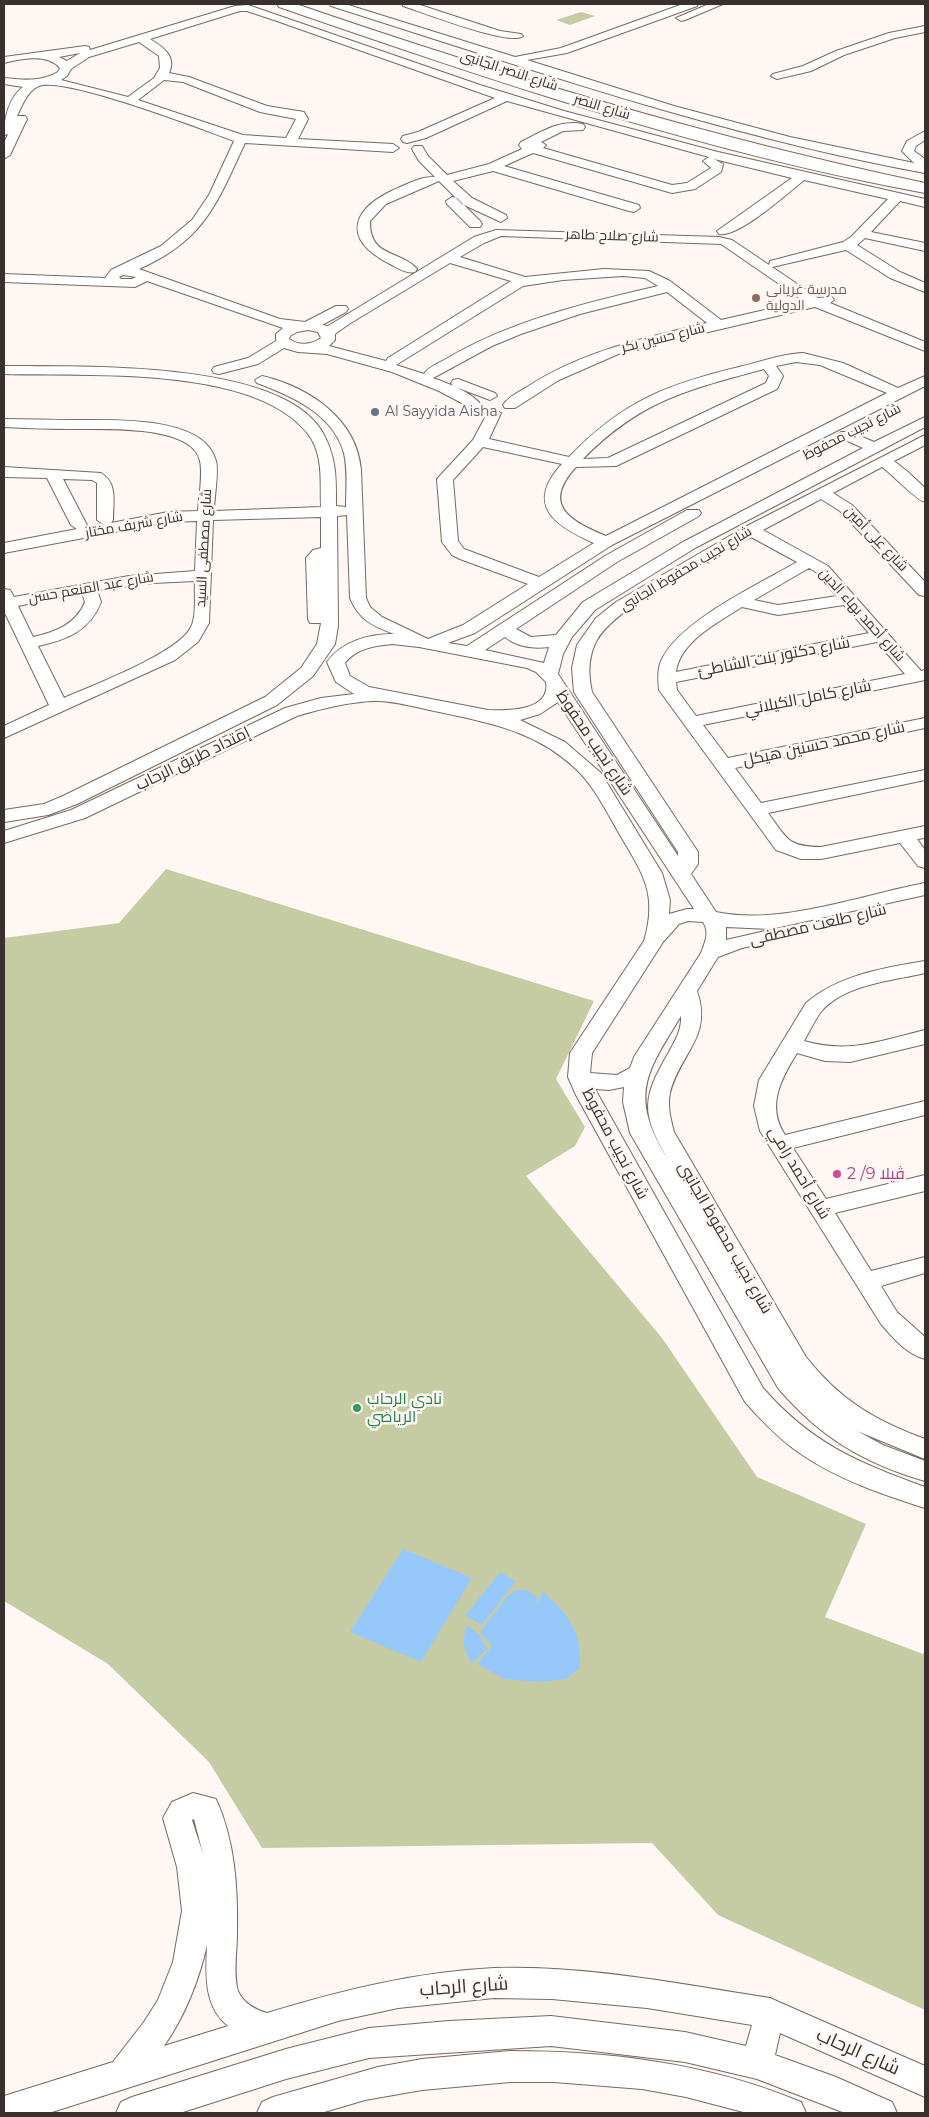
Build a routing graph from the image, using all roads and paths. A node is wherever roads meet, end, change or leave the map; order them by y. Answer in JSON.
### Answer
{"nodes":[{"id":1,"x":234,"y":4,"type":"edge"},
{"id":2,"x":262,"y":4,"type":"edge"},
{"id":3,"x":284,"y":4,"type":"edge"},
{"id":4,"x":315,"y":4,"type":"edge"},
{"id":5,"x":367,"y":4,"type":"edge"},
{"id":6,"x":408,"y":4,"type":"edge"},
{"id":7,"x":693,"y":4,"type":"edge"},
{"id":8,"x":718,"y":4,"type":"edge"},
{"id":9,"x":340,"y":6,"type":"edge"},
{"id":10,"x":248,"y":8,"type":"junction"},
{"id":11,"x":360,"y":8,"type":"edge"},
{"id":12,"x":219,"y":11,"type":"junction"},
{"id":13,"x":193,"y":22,"type":"junction"},
{"id":14,"x":165,"y":28,"type":"junction"},
{"id":15,"x":925,"y":29,"type":"edge"},
{"id":16,"x":517,"y":36,"type":"dead end"},
{"id":17,"x":141,"y":38,"type":"junction"},
{"id":18,"x":112,"y":44,"type":"junction"},
{"id":19,"x":4,"y":51,"type":"edge"},
{"id":20,"x":479,"y":54,"type":"junction"},
{"id":21,"x":28,"y":56,"type":"junction"},
{"id":22,"x":42,"y":56,"type":"junction"},
{"id":23,"x":546,"y":56,"type":"junction"},
{"id":24,"x":509,"y":59,"type":"junction"},
{"id":25,"x":4,"y":60,"type":"edge"},
{"id":26,"x":567,"y":62,"type":"junction"},
{"id":27,"x":65,"y":69,"type":"junction"},
{"id":28,"x":560,"y":75,"type":"junction"},
{"id":29,"x":162,"y":76,"type":"junction"},
{"id":30,"x":777,"y":76,"type":"dead end"},
{"id":31,"x":41,"y":82,"type":"junction"},
{"id":32,"x":6,"y":85,"type":"edge"},
{"id":33,"x":134,"y":97,"type":"junction"},
{"id":34,"x":511,"y":103,"type":"junction"},
{"id":35,"x":489,"y":109,"type":"junction"},
{"id":36,"x":12,"y":114,"type":"junction"},
{"id":37,"x":194,"y":120,"type":"junction"},
{"id":38,"x":584,"y":124,"type":"junction"},
{"id":39,"x":4,"y":131,"type":"edge"},
{"id":40,"x":454,"y":135,"type":"dead end"},
{"id":41,"x":925,"y":135,"type":"edge"},
{"id":42,"x":292,"y":138,"type":"junction"},
{"id":43,"x":242,"y":140,"type":"junction"},
{"id":44,"x":423,"y":144,"type":"junction"},
{"id":45,"x":400,"y":145,"type":"junction"},
{"id":46,"x":532,"y":149,"type":"junction"},
{"id":47,"x":4,"y":155,"type":"edge"},
{"id":48,"x":712,"y":158,"type":"junction"},
{"id":49,"x":925,"y":163,"type":"edge"},
{"id":50,"x":493,"y":167,"type":"junction"},
{"id":51,"x":925,"y":169,"type":"edge"},
{"id":52,"x":806,"y":178,"type":"junction"},
{"id":53,"x":925,"y":178,"type":"edge"},
{"id":54,"x":439,"y":180,"type":"junction"},
{"id":55,"x":665,"y":188,"type":"junction"},
{"id":56,"x":925,"y":188,"type":"edge"},
{"id":57,"x":786,"y":191,"type":"junction"},
{"id":58,"x":925,"y":196,"type":"edge"},
{"id":59,"x":897,"y":197,"type":"junction"},
{"id":60,"x":925,"y":203,"type":"edge"},
{"id":61,"x":634,"y":208,"type":"junction"},
{"id":62,"x":506,"y":219,"type":"junction"},
{"id":63,"x":475,"y":225,"type":"junction"},
{"id":64,"x":625,"y":225,"type":"junction"},
{"id":65,"x":500,"y":233,"type":"junction"},
{"id":66,"x":862,"y":234,"type":"junction"},
{"id":67,"x":731,"y":235,"type":"junction"},
{"id":68,"x":848,"y":245,"type":"junction"},
{"id":69,"x":925,"y":247,"type":"edge"},
{"id":70,"x":448,"y":258,"type":"junction"},
{"id":71,"x":148,"y":260,"type":"junction"},
{"id":72,"x":776,"y":264,"type":"junction"},
{"id":73,"x":414,"y":272,"type":"junction"},
{"id":74,"x":142,"y":274,"type":"junction"},
{"id":75,"x":4,"y":278,"type":"edge"},
{"id":76,"x":121,"y":278,"type":"junction"},
{"id":77,"x":524,"y":281,"type":"junction"},
{"id":78,"x":667,"y":288,"type":"junction"},
{"id":79,"x":925,"y":288,"type":"edge"},
{"id":80,"x":821,"y":301,"type":"junction"},
{"id":81,"x":718,"y":325,"type":"junction"},
{"id":82,"x":303,"y":327,"type":"junction"},
{"id":83,"x":329,"y":335,"type":"junction"},
{"id":84,"x":284,"y":338,"type":"junction"},
{"id":85,"x":925,"y":340,"type":"edge"},
{"id":86,"x":305,"y":347,"type":"junction"},
{"id":87,"x":925,"y":347,"type":"edge"},
{"id":88,"x":4,"y":359,"type":"edge"},
{"id":89,"x":393,"y":361,"type":"junction"},
{"id":90,"x":768,"y":364,"type":"junction"},
{"id":91,"x":4,"y":370,"type":"edge"},
{"id":92,"x":218,"y":370,"type":"junction"},
{"id":93,"x":431,"y":374,"type":"junction"},
{"id":94,"x":4,"y":376,"type":"edge"},
{"id":95,"x":142,"y":376,"type":"junction"},
{"id":96,"x":925,"y":380,"type":"edge"},
{"id":97,"x":270,"y":383,"type":"junction"},
{"id":98,"x":898,"y":393,"type":"junction"},
{"id":99,"x":925,"y":395,"type":"edge"},
{"id":100,"x":490,"y":396,"type":"junction"},
{"id":101,"x":510,"y":405,"type":"junction"},
{"id":102,"x":475,"y":406,"type":"junction"},
{"id":103,"x":494,"y":413,"type":"junction"},
{"id":104,"x":925,"y":421,"type":"edge"},
{"id":105,"x":4,"y":423,"type":"edge"},
{"id":106,"x":846,"y":435,"type":"junction"},
{"id":107,"x":925,"y":439,"type":"edge"},
{"id":108,"x":480,"y":442,"type":"junction"},
{"id":109,"x":878,"y":454,"type":"junction"},
{"id":110,"x":572,"y":462,"type":"junction"},
{"id":111,"x":4,"y":472,"type":"edge"},
{"id":112,"x":52,"y":474,"type":"junction"},
{"id":113,"x":740,"y":474,"type":"junction"},
{"id":114,"x":736,"y":491,"type":"junction"},
{"id":115,"x":823,"y":493,"type":"junction"},
{"id":116,"x":925,"y":497,"type":"edge"},
{"id":117,"x":354,"y":506,"type":"junction"},
{"id":118,"x":329,"y":507,"type":"junction"},
{"id":119,"x":206,"y":510,"type":"junction"},
{"id":120,"x":105,"y":520,"type":"junction"},
{"id":121,"x":79,"y":525,"type":"junction"},
{"id":122,"x":751,"y":530,"type":"junction"},
{"id":123,"x":4,"y":538,"type":"edge"},
{"id":124,"x":606,"y":542,"type":"junction"},
{"id":125,"x":4,"y":548,"type":"edge"},
{"id":126,"x":810,"y":562,"type":"junction"},
{"id":127,"x":203,"y":576,"type":"junction"},
{"id":128,"x":539,"y":582,"type":"junction"},
{"id":129,"x":621,"y":585,"type":"junction"},
{"id":130,"x":88,"y":587,"type":"junction"},
{"id":131,"x":925,"y":591,"type":"edge"},
{"id":132,"x":641,"y":594,"type":"junction"},
{"id":133,"x":6,"y":599,"type":"edge"},
{"id":134,"x":848,"y":599,"type":"junction"},
{"id":135,"x":743,"y":602,"type":"junction"},
{"id":136,"x":323,"y":610,"type":"junction"},
{"id":137,"x":507,"y":629,"type":"junction"},
{"id":138,"x":881,"y":636,"type":"junction"},
{"id":139,"x":560,"y":639,"type":"junction"},
{"id":140,"x":26,"y":643,"type":"junction"},
{"id":141,"x":424,"y":643,"type":"junction"},
{"id":142,"x":470,"y":652,"type":"junction"},
{"id":143,"x":318,"y":659,"type":"junction"},
{"id":144,"x":336,"y":662,"type":"junction"},
{"id":145,"x":921,"y":676,"type":"edge"},
{"id":146,"x":666,"y":679,"type":"junction"},
{"id":147,"x":553,"y":680,"type":"junction"},
{"id":148,"x":386,"y":696,"type":"junction"},
{"id":149,"x":266,"y":699,"type":"junction"},
{"id":150,"x":59,"y":707,"type":"junction"},
{"id":151,"x":486,"y":715,"type":"junction"},
{"id":152,"x":691,"y":722,"type":"junction"},
{"id":153,"x":925,"y":723,"type":"edge"},
{"id":154,"x":4,"y":733,"type":"edge"},
{"id":155,"x":723,"y":765,"type":"junction"},
{"id":156,"x":925,"y":775,"type":"edge"},
{"id":157,"x":755,"y":810,"type":"junction"},
{"id":158,"x":4,"y":816,"type":"edge"},
{"id":159,"x":925,"y":832,"type":"edge"},
{"id":160,"x":904,"y":836,"type":"junction"},
{"id":161,"x":4,"y":837,"type":"edge"},
{"id":162,"x":925,"y":862,"type":"edge"},
{"id":163,"x":681,"y":874,"type":"junction"},
{"id":164,"x":925,"y":888,"type":"edge"},
{"id":165,"x":925,"y":901,"type":"edge"},
{"id":166,"x":712,"y":918,"type":"junction"},
{"id":167,"x":654,"y":941,"type":"junction"},
{"id":168,"x":711,"y":953,"type":"junction"},
{"id":169,"x":925,"y":967,"type":"edge"},
{"id":170,"x":687,"y":992,"type":"junction"},
{"id":171,"x":925,"y":1037,"type":"edge"},
{"id":172,"x":792,"y":1044,"type":"junction"},
{"id":173,"x":638,"y":1072,"type":"junction"},
{"id":174,"x":579,"y":1077,"type":"junction"},
{"id":175,"x":925,"y":1108,"type":"edge"},
{"id":176,"x":780,"y":1144,"type":"junction"},
{"id":177,"x":925,"y":1183,"type":"edge"},
{"id":178,"x":820,"y":1209,"type":"junction"},
{"id":179,"x":925,"y":1265,"type":"edge"},
{"id":180,"x":866,"y":1281,"type":"junction"},
{"id":181,"x":925,"y":1350,"type":"edge"},
{"id":182,"x":925,"y":1448,"type":"edge"},
{"id":183,"x":872,"y":1452,"type":"junction"},
{"id":184,"x":925,"y":1471,"type":"edge"},
{"id":185,"x":861,"y":1474,"type":"junction"},
{"id":186,"x":925,"y":1498,"type":"edge"},
{"id":187,"x":770,"y":2013,"type":"junction"},
{"id":188,"x":269,"y":2028,"type":"junction"},
{"id":189,"x":757,"y":2064,"type":"junction"},
{"id":190,"x":123,"y":2074,"type":"junction"},
{"id":191,"x":925,"y":2082,"type":"edge"},
{"id":192,"x":4,"y":2112,"type":"edge"},
{"id":193,"x":132,"y":2113,"type":"edge"},
{"id":194,"x":273,"y":2113,"type":"edge"},
{"id":195,"x":790,"y":2113,"type":"edge"},
{"id":196,"x":881,"y":2113,"type":"edge"}],
"edges":[{"from":1,"to":10,"type":"street"},
{"from":1,"to":12,"type":"street"},
{"from":2,"to":58,"type":"street","name":"شارع النصر الجانبى"},
{"from":3,"to":56,"type":"main road","name":"شارع النصر"},
{"from":4,"to":20,"type":"main road","name":"شارع النصر"},
{"from":5,"to":11,"type":"street"},
{"from":6,"to":16,"type":"street"},
{"from":7,"to":23,"type":"street"},
{"from":8,"to":26,"type":"street"},
{"from":9,"to":11,"type":"street","name":"شارع النصر الجانبى"},
{"from":10,"to":12,"type":"street"},
{"from":10,"to":13,"type":"street"},
{"from":10,"to":34,"type":"street"},
{"from":11,"to":20,"type":"street","name":"شارع النصر الجانبى"},
{"from":12,"to":13,"type":"street"},
{"from":12,"to":14,"type":"street"},
{"from":13,"to":14,"type":"street"},
{"from":14,"to":17,"type":"street"},
{"from":14,"to":18,"type":"street"},
{"from":15,"to":30,"type":"street"},
{"from":17,"to":18,"type":"street"},
{"from":17,"to":29,"type":"street"},
{"from":18,"to":22,"type":"street"},
{"from":18,"to":27,"type":"street"},
{"from":19,"to":21,"type":"street"},
{"from":20,"to":24,"type":"street","name":"شارع النصر الجانبى"},
{"from":20,"to":53,"type":"main road","name":"شارع النصر"},
{"from":21,"to":22,"type":"street"},
{"from":21,"to":25,"type":"street"},
{"from":22,"to":27,"type":"street"},
{"from":23,"to":24,"type":"street"},
{"from":23,"to":26,"type":"street"},
{"from":24,"to":28,"type":"street","name":"شارع النصر الجانبى"},
{"from":26,"to":28,"type":"street"},
{"from":27,"to":31,"type":"street"},
{"from":27,"to":33,"type":"street"},
{"from":28,"to":51,"type":"street","name":"شارع النصر الجانبى"},
{"from":29,"to":33,"type":"street"},
{"from":29,"to":42,"type":"street"},
{"from":31,"to":32,"type":"street"},
{"from":31,"to":36,"type":"street"},
{"from":31,"to":37,"type":"street"},
{"from":33,"to":37,"type":"street"},
{"from":34,"to":35,"type":"street"},
{"from":34,"to":38,"type":"street"},
{"from":35,"to":44,"type":"street"},
{"from":35,"to":45,"type":"street"},
{"from":36,"to":39,"type":"street"},
{"from":36,"to":47,"type":"street"},
{"from":37,"to":42,"type":"street"},
{"from":37,"to":43,"type":"street"},
{"from":38,"to":46,"type":"street"},
{"from":38,"to":48,"type":"street"},
{"from":40,"to":44,"type":"street"},
{"from":41,"to":49,"type":"street"},
{"from":42,"to":45,"type":"street"},
{"from":43,"to":45,"type":"street"},
{"from":43,"to":71,"type":"street"},
{"from":44,"to":45,"type":"street"},
{"from":44,"to":54,"type":"street"},
{"from":45,"to":54,"type":"street"},
{"from":46,"to":50,"type":"street"},
{"from":46,"to":55,"type":"street"},
{"from":48,"to":52,"type":"street"},
{"from":48,"to":55,"type":"street"},
{"from":50,"to":54,"type":"street"},
{"from":50,"to":61,"type":"street"},
{"from":52,"to":57,"type":"street"},
{"from":52,"to":59,"type":"street"},
{"from":54,"to":62,"type":"street"},
{"from":54,"to":63,"type":"street"},
{"from":54,"to":73,"type":"street"},
{"from":55,"to":61,"type":"street"},
{"from":57,"to":67,"type":"street"},
{"from":57,"to":67,"type":"street"},
{"from":59,"to":60,"type":"street"},
{"from":59,"to":66,"type":"street"},
{"from":61,"to":64,"type":"street"},
{"from":62,"to":63,"type":"street"},
{"from":62,"to":64,"type":"street","name":"شارع صلاح طاهر"},
{"from":62,"to":65,"type":"street"},
{"from":63,"to":65,"type":"street"},
{"from":63,"to":73,"type":"street"},
{"from":64,"to":67,"type":"street","name":"شارع صلاح طاهر"},
{"from":65,"to":67,"type":"street","name":"شارع صلاح طاهر"},
{"from":65,"to":70,"type":"street"},
{"from":66,"to":68,"type":"street"},
{"from":66,"to":69,"type":"street"},
{"from":67,"to":72,"type":"street"},
{"from":67,"to":80,"type":"street"},
{"from":68,"to":72,"type":"street"},
{"from":68,"to":79,"type":"street"},
{"from":70,"to":73,"type":"street"},
{"from":70,"to":77,"type":"street"},
{"from":71,"to":74,"type":"street"},
{"from":71,"to":76,"type":"street"},
{"from":72,"to":80,"type":"street"},
{"from":73,"to":82,"type":"street"},
{"from":73,"to":83,"type":"street"},
{"from":74,"to":76,"type":"street"},
{"from":74,"to":82,"type":"street"},
{"from":75,"to":76,"type":"street"},
{"from":76,"to":84,"type":"street"},
{"from":77,"to":78,"type":"street"},
{"from":77,"to":89,"type":"street"},
{"from":78,"to":81,"type":"street"},
{"from":78,"to":93,"type":"street"},
{"from":80,"to":81,"type":"street","name":"شارع حسين بكر"},
{"from":80,"to":85,"type":"street"},
{"from":80,"to":87,"type":"street"},
{"from":81,"to":101,"type":"street","name":"شارع حسين بكر"},
{"from":82,"to":83,"type":"street"},
{"from":82,"to":84,"type":"street"},
{"from":83,"to":86,"type":"street"},
{"from":83,"to":89,"type":"street"},
{"from":84,"to":86,"type":"street"},
{"from":84,"to":92,"type":"street"},
{"from":86,"to":97,"type":"street"},
{"from":86,"to":102,"type":"street"},
{"from":88,"to":92,"type":"street"},
{"from":89,"to":93,"type":"street"},
{"from":90,"to":98,"type":"street"},
{"from":90,"to":110,"type":"street"},
{"from":90,"to":110,"type":"street"},
{"from":91,"to":95,"type":"street"},
{"from":92,"to":97,"type":"street"},
{"from":93,"to":100,"type":"street"},
{"from":94,"to":95,"type":"street"},
{"from":95,"to":118,"type":"street"},
{"from":96,"to":98,"type":"street"},
{"from":97,"to":117,"type":"street"},
{"from":98,"to":113,"type":"street"},
{"from":99,"to":106,"type":"street","name":"شارع نجيب محفوظ"},
{"from":100,"to":101,"type":"street"},
{"from":100,"to":102,"type":"street"},
{"from":101,"to":103,"type":"street"},
{"from":102,"to":103,"type":"street"},
{"from":103,"to":108,"type":"street"},
{"from":104,"to":109,"type":"street","name":"شارع نجيب محفوظ"},
{"from":105,"to":119,"type":"street","name":"شارع مصطفى السيد"},
{"from":106,"to":109,"type":"street"},
{"from":106,"to":114,"type":"street","name":"شارع نجيب محفوظ"},
{"from":107,"to":109,"type":"street","name":"شارع نجيب محفوظ الجانبى"},
{"from":108,"to":110,"type":"street"},
{"from":108,"to":128,"type":"street"},
{"from":109,"to":115,"type":"street","name":"شارع نجيب محفوظ الجانبى"},
{"from":109,"to":116,"type":"street"},
{"from":109,"to":129,"type":"street","name":"شارع نجيب محفوظ"},
{"from":110,"to":124,"type":"street"},
{"from":111,"to":112,"type":"street"},
{"from":112,"to":120,"type":"street"},
{"from":112,"to":121,"type":"street"},
{"from":113,"to":114,"type":"street"},
{"from":113,"to":124,"type":"street"},
{"from":114,"to":137,"type":"street","name":"شارع نجيب محفوظ"},
{"from":115,"to":122,"type":"street","name":"شارع نجيب محفوظ الجانبى"},
{"from":115,"to":131,"type":"street","name":"شارع على أمين"},
{"from":117,"to":118,"type":"street","name":"شارع شريف مختار"},
{"from":117,"to":141,"type":"street"},
{"from":118,"to":119,"type":"street","name":"شارع شريف مختار"},
{"from":118,"to":136,"type":"street"},
{"from":119,"to":120,"type":"street","name":"شارع شريف مختار"},
{"from":119,"to":125,"type":"street","name":"شارع شريف مختار"},
{"from":119,"to":127,"type":"street","name":"شارع مصطفى السيد"},
{"from":120,"to":121,"type":"street","name":"شارع شريف مختار"},
{"from":121,"to":123,"type":"street","name":"شارع شريف مختار"},
{"from":122,"to":126,"type":"street","name":"شارع أحمد بهاء الدين"},
{"from":122,"to":132,"type":"street","name":"شارع نجيب محفوظ الجانبى"},
{"from":124,"to":128,"type":"street"},
{"from":126,"to":134,"type":"street","name":"شارع أحمد بهاء الدين"},
{"from":126,"to":135,"type":"street"},
{"from":127,"to":130,"type":"street","name":"شارع عبد المنعم حسن"},
{"from":127,"to":150,"type":"street","name":"شارع مصطفى السيد"},
{"from":128,"to":141,"type":"street"},
{"from":129,"to":132,"type":"street"},
{"from":129,"to":139,"type":"street","name":"شارع نجيب محفوظ"},
{"from":130,"to":133,"type":"street","name":"شارع عبد المنعم حسن"},
{"from":130,"to":140,"type":"street"},
{"from":132,"to":163,"type":"street","name":"شارع نجيب محفوظ الجانبى"},
{"from":133,"to":140,"type":"street"},
{"from":134,"to":135,"type":"street"},
{"from":134,"to":138,"type":"street","name":"شارع أحمد بهاء الدين"},
{"from":135,"to":146,"type":"street"},
{"from":136,"to":143,"type":"street","name":"إمتداد طريق الرحاب"},
{"from":136,"to":149,"type":"street"},
{"from":137,"to":139,"type":"street"},
{"from":137,"to":142,"type":"street","name":"شارع نجيب محفوظ"},
{"from":138,"to":145,"type":"street","name":"شارع أحمد بهاء الدين"},
{"from":138,"to":146,"type":"street","name":"شارع دكتور بنت الشاطئ"},
{"from":139,"to":147,"type":"street","name":"شارع نجيب محفوظ"},
{"from":140,"to":150,"type":"street"},
{"from":141,"to":142,"type":"street"},
{"from":141,"to":144,"type":"street"},
{"from":142,"to":147,"type":"street"},
{"from":143,"to":144,"type":"street"},
{"from":143,"to":149,"type":"street","name":"إمتداد طريق الرحاب"},
{"from":144,"to":148,"type":"street"},
{"from":145,"to":152,"type":"street","name":"شارع كامل الكيلاني"},
{"from":146,"to":152,"type":"street"},
{"from":147,"to":151,"type":"street"},
{"from":147,"to":163,"type":"street","name":"شارع نجيب محفوظ"},
{"from":148,"to":151,"type":"street"},
{"from":148,"to":161,"type":"street","name":"إمتداد طريق الرحاب"},
{"from":149,"to":158,"type":"street","name":"إمتداد طريق الرحاب"},
{"from":150,"to":154,"type":"street","name":"شارع مصطفى السيد"},
{"from":151,"to":167,"type":"street","name":"شارع نجيب محفوظ"},
{"from":152,"to":155,"type":"street"},
{"from":153,"to":155,"type":"street","name":"شارع محمد حسنين هيكل"},
{"from":155,"to":157,"type":"street"},
{"from":156,"to":157,"type":"street"},
{"from":157,"to":160,"type":"street"},
{"from":159,"to":160,"type":"street"},
{"from":160,"to":162,"type":"street"},
{"from":163,"to":166,"type":"street","name":"شارع نجيب محفوظ"},
{"from":164,"to":166,"type":"street","name":"شارع طلعت مصطفى"},
{"from":165,"to":168,"type":"street","name":"شارع طلعت مصطفى"},
{"from":166,"to":167,"type":"street","name":"شارع طلعت مصطفى"},
{"from":166,"to":168,"type":"street","name":"شارع نجيب محفوظ"},
{"from":167,"to":174,"type":"street","name":"شارع نجيب محفوظ"},
{"from":168,"to":170,"type":"street","name":"شارع نجيب محفوظ"},
{"from":169,"to":172,"type":"street","name":"شارع أحمد رامي"},
{"from":170,"to":173,"type":"street","name":"شارع نجيب محفوظ"},
{"from":170,"to":182,"type":"street","name":"شارع نجيب محفوظ الجانبى"},
{"from":171,"to":172,"type":"street"},
{"from":172,"to":176,"type":"street","name":"شارع أحمد رامي"},
{"from":173,"to":174,"type":"street"},
{"from":173,"to":183,"type":"street","name":"شارع نجيب محفوظ"},
{"from":174,"to":185,"type":"street","name":"شارع نجيب محفوظ"},
{"from":175,"to":176,"type":"street"},
{"from":176,"to":178,"type":"street","name":"شارع أحمد رامي"},
{"from":177,"to":178,"type":"street"},
{"from":178,"to":180,"type":"street","name":"شارع أحمد رامي"},
{"from":179,"to":180,"type":"street"},
{"from":180,"to":181,"type":"street","name":"شارع أحمد رامي"},
{"from":183,"to":184,"type":"street"},
{"from":183,"to":185,"type":"street"},
{"from":185,"to":186,"type":"street"},
{"from":187,"to":188,"type":"street","name":"شارع الرحاب"},
{"from":187,"to":189,"type":"street"},
{"from":187,"to":191,"type":"street","name":"شارع الرحاب"},
{"from":188,"to":190,"type":"street","name":"شارع الرحاب"},
{"from":188,"to":190,"type":"street"},
{"from":189,"to":193,"type":"street"},
{"from":189,"to":196,"type":"street"},
{"from":190,"to":192,"type":"street","name":"شارع الرحاب"},
{"from":194,"to":195,"type":"street"}]}
